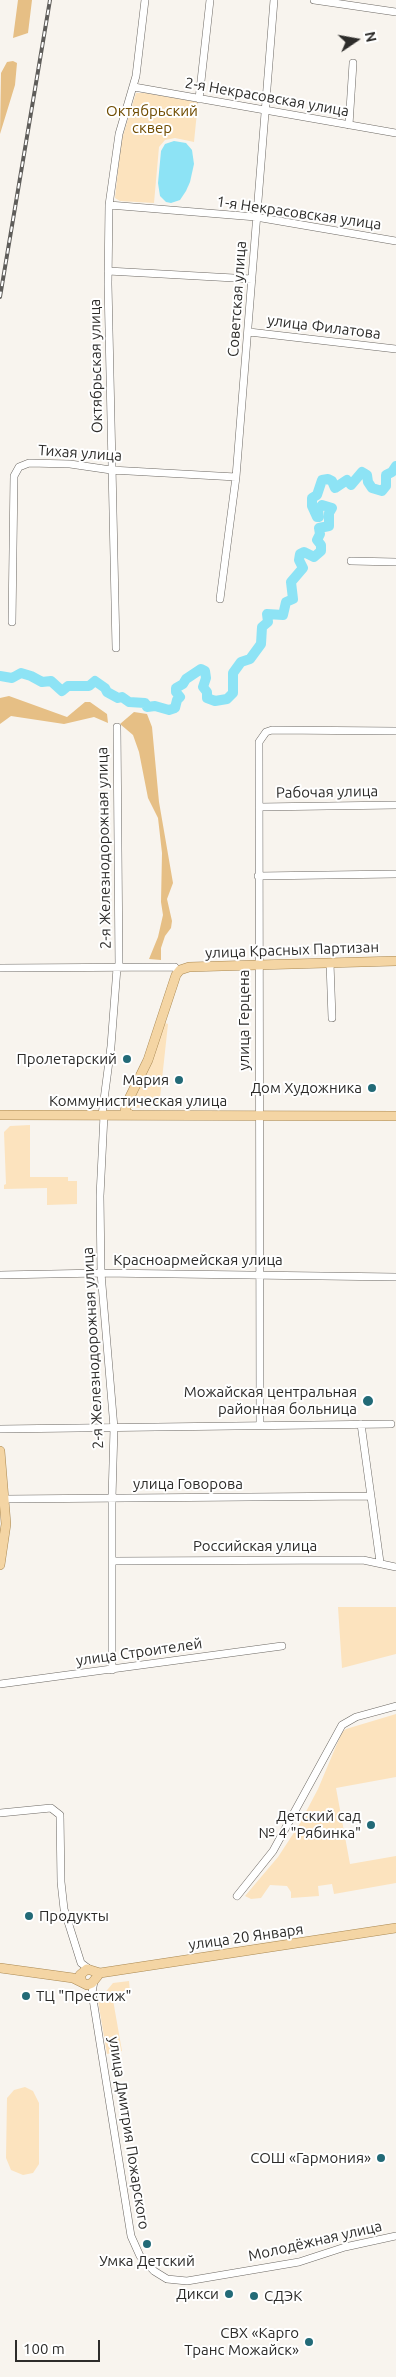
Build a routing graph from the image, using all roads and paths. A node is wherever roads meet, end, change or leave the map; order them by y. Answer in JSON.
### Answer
{"nodes":[{"id":1,"x":145,"y":0,"type":"edge"},
{"id":2,"x":210,"y":0,"type":"edge"},
{"id":3,"x":274,"y":0,"type":"edge"},
{"id":4,"x":314,"y":0,"type":"edge"},
{"id":5,"x":396,"y":12,"type":"edge"},
{"id":6,"x":353,"y":63,"type":"dead end"},
{"id":7,"x":134,"y":87,"type":"junction"},
{"id":8,"x":199,"y":99,"type":"junction"},
{"id":9,"x":265,"y":111,"type":"junction"},
{"id":10,"x":349,"y":125,"type":"junction"},
{"id":11,"x":396,"y":133,"type":"edge"},
{"id":12,"x":109,"y":205,"type":"junction"},
{"id":13,"x":256,"y":217,"type":"junction"},
{"id":14,"x":396,"y":241,"type":"edge"},
{"id":15,"x":108,"y":271,"type":"junction"},
{"id":16,"x":252,"y":280,"type":"junction"},
{"id":17,"x":249,"y":332,"type":"junction"},
{"id":18,"x":396,"y":349,"type":"edge"},
{"id":19,"x":111,"y":470,"type":"junction"},
{"id":20,"x":236,"y":477,"type":"junction"},
{"id":21,"x":352,"y":561,"type":"dead end"},
{"id":22,"x":396,"y":562,"type":"edge"},
{"id":23,"x":220,"y":599,"type":"dead end"},
{"id":24,"x":12,"y":622,"type":"dead end"},
{"id":25,"x":116,"y":648,"type":"dead end"},
{"id":26,"x":117,"y":727,"type":"dead end"},
{"id":27,"x":396,"y":731,"type":"edge"},
{"id":28,"x":396,"y":805,"type":"edge"},
{"id":29,"x":259,"y":807,"type":"junction"},
{"id":30,"x":396,"y":874,"type":"edge"},
{"id":31,"x":258,"y":876,"type":"junction"},
{"id":32,"x":396,"y":961,"type":"edge"},
{"id":33,"x":330,"y":963,"type":"junction"},
{"id":34,"x":258,"y":964,"type":"junction"},
{"id":35,"x":0,"y":968,"type":"edge"},
{"id":36,"x":118,"y":968,"type":"junction"},
{"id":37,"x":176,"y":970,"type":"junction"},
{"id":38,"x":332,"y":1018,"type":"dead end"},
{"id":39,"x":130,"y":1096,"type":"junction"},
{"id":40,"x":0,"y":1115,"type":"edge"},
{"id":41,"x":104,"y":1115,"type":"junction"},
{"id":42,"x":131,"y":1115,"type":"junction"},
{"id":43,"x":258,"y":1116,"type":"junction"},
{"id":44,"x":396,"y":1116,"type":"edge"},
{"id":45,"x":101,"y":1273,"type":"junction"},
{"id":46,"x":260,"y":1274,"type":"junction"},
{"id":47,"x":0,"y":1275,"type":"edge"},
{"id":48,"x":396,"y":1276,"type":"edge"},
{"id":49,"x":360,"y":1424,"type":"junction"},
{"id":50,"x":391,"y":1424,"type":"dead end"},
{"id":51,"x":260,"y":1425,"type":"junction"},
{"id":52,"x":114,"y":1428,"type":"junction"},
{"id":53,"x":0,"y":1429,"type":"edge"},
{"id":54,"x":0,"y":1451,"type":"edge"},
{"id":55,"x":371,"y":1496,"type":"junction"},
{"id":56,"x":112,"y":1498,"type":"junction"},
{"id":57,"x":5,"y":1499,"type":"junction"},
{"id":58,"x":113,"y":1561,"type":"junction"},
{"id":59,"x":380,"y":1562,"type":"junction"},
{"id":60,"x":0,"y":1565,"type":"edge"},
{"id":61,"x":396,"y":1567,"type":"edge"},
{"id":62,"x":282,"y":1646,"type":"dead end"},
{"id":63,"x":112,"y":1670,"type":"junction"},
{"id":64,"x":0,"y":1684,"type":"edge"},
{"id":65,"x":396,"y":1706,"type":"edge"},
{"id":66,"x":0,"y":1812,"type":"edge"},
{"id":67,"x":237,"y":1896,"type":"dead end"},
{"id":68,"x":396,"y":1928,"type":"edge"},
{"id":69,"x":0,"y":1968,"type":"edge"},
{"id":70,"x":87,"y":1976,"type":"junction"},
{"id":71,"x":396,"y":2236,"type":"edge"},
{"id":72,"x":154,"y":2271,"type":"joint"}],
"edges":[{"from":1,"to":7,"type":"street","name":"Октябрьская улица"},
{"from":2,"to":8,"type":"street"},
{"from":3,"to":9,"type":"street","name":"Советская улица"},
{"from":4,"to":5,"type":"street"},
{"from":6,"to":10,"type":"street"},
{"from":7,"to":8,"type":"street","name":"2-я Некрасовская улица"},
{"from":7,"to":12,"type":"street","name":"Октябрьская улица"},
{"from":8,"to":9,"type":"street","name":"2-я Некрасовская улица"},
{"from":9,"to":10,"type":"street","name":"2-я Некрасовская улица"},
{"from":9,"to":13,"type":"street","name":"Советская улица"},
{"from":10,"to":11,"type":"street","name":"2-я Некрасовская улица"},
{"from":12,"to":13,"type":"street","name":"1-я Некрасовская улица"},
{"from":12,"to":15,"type":"street","name":"Октябрьская улица"},
{"from":13,"to":14,"type":"street","name":"1-я Некрасовская улица"},
{"from":13,"to":16,"type":"street","name":"Советская улица"},
{"from":15,"to":16,"type":"street"},
{"from":15,"to":19,"type":"street","name":"Октябрьская улица"},
{"from":16,"to":17,"type":"street","name":"Советская улица"},
{"from":17,"to":18,"type":"street","name":"улица Филатова"},
{"from":17,"to":20,"type":"street","name":"Советская улица"},
{"from":19,"to":20,"type":"street","name":"Тихая улица"},
{"from":19,"to":24,"type":"street","name":"Тихая улица"},
{"from":19,"to":25,"type":"street","name":"Октябрьская улица"},
{"from":20,"to":23,"type":"street","name":"Советская улица"},
{"from":21,"to":22,"type":"street"},
{"from":26,"to":36,"type":"street","name":"2-я Железнодорожная улица"},
{"from":27,"to":29,"type":"street","name":"улица Герцена"},
{"from":28,"to":29,"type":"street","name":"Рабочая улица"},
{"from":29,"to":31,"type":"street","name":"улица Герцена"},
{"from":30,"to":31,"type":"street"},
{"from":31,"to":34,"type":"street","name":"улица Герцена"},
{"from":32,"to":33,"type":"main road","name":"улица Красных Партизан"},
{"from":33,"to":34,"type":"main road","name":"улица Красных Партизан"},
{"from":33,"to":38,"type":"street"},
{"from":34,"to":37,"type":"main road","name":"улица Красных Партизан"},
{"from":34,"to":43,"type":"street","name":"улица Герцена"},
{"from":35,"to":36,"type":"street"},
{"from":36,"to":37,"type":"street"},
{"from":36,"to":41,"type":"street","name":"2-я Железнодорожная улица"},
{"from":37,"to":39,"type":"main road"},
{"from":39,"to":41,"type":"main road"},
{"from":39,"to":42,"type":"main road"},
{"from":40,"to":41,"type":"main road","name":"Коммунистическая улица"},
{"from":41,"to":42,"type":"main road","name":"Коммунистическая улица"},
{"from":41,"to":45,"type":"street","name":"2-я Железнодорожная улица"},
{"from":42,"to":43,"type":"main road","name":"Коммунистическая улица"},
{"from":43,"to":44,"type":"main road","name":"Коммунистическая улица"},
{"from":43,"to":46,"type":"street","name":"улица Герцена"},
{"from":45,"to":46,"type":"street","name":"Красноармейская улица"},
{"from":45,"to":47,"type":"street","name":"Красноармейская улица"},
{"from":45,"to":52,"type":"street","name":"2-я Железнодорожная улица"},
{"from":46,"to":48,"type":"street","name":"Красноармейская улица"},
{"from":46,"to":51,"type":"street","name":"улица Герцена"},
{"from":49,"to":50,"type":"street"},
{"from":49,"to":51,"type":"street"},
{"from":49,"to":55,"type":"street"},
{"from":51,"to":52,"type":"street"},
{"from":52,"to":53,"type":"street"},
{"from":52,"to":56,"type":"street","name":"2-я Железнодорожная улица"},
{"from":54,"to":57,"type":"main road"},
{"from":55,"to":56,"type":"street","name":"улица Говорова"},
{"from":55,"to":59,"type":"street"},
{"from":56,"to":57,"type":"street","name":"улица Говорова"},
{"from":56,"to":58,"type":"street","name":"2-я Железнодорожная улица"},
{"from":57,"to":60,"type":"main road"},
{"from":58,"to":59,"type":"street","name":"Российская улица"},
{"from":58,"to":63,"type":"street","name":"2-я Железнодорожная улица"},
{"from":59,"to":61,"type":"street","name":"Российская улица"},
{"from":62,"to":63,"type":"street","name":"улица Строителей"},
{"from":63,"to":64,"type":"street","name":"улица Строителей"},
{"from":65,"to":67,"type":"street"},
{"from":66,"to":70,"type":"street"},
{"from":68,"to":70,"type":"main road","name":"улица 20 Января"},
{"from":69,"to":70,"type":"main road","name":"улица 20 Января"},
{"from":70,"to":72,"type":"street","name":"улица Дмитрия Пожарского"},
{"from":71,"to":72,"type":"street","name":"Молодёжная улица"}]}
